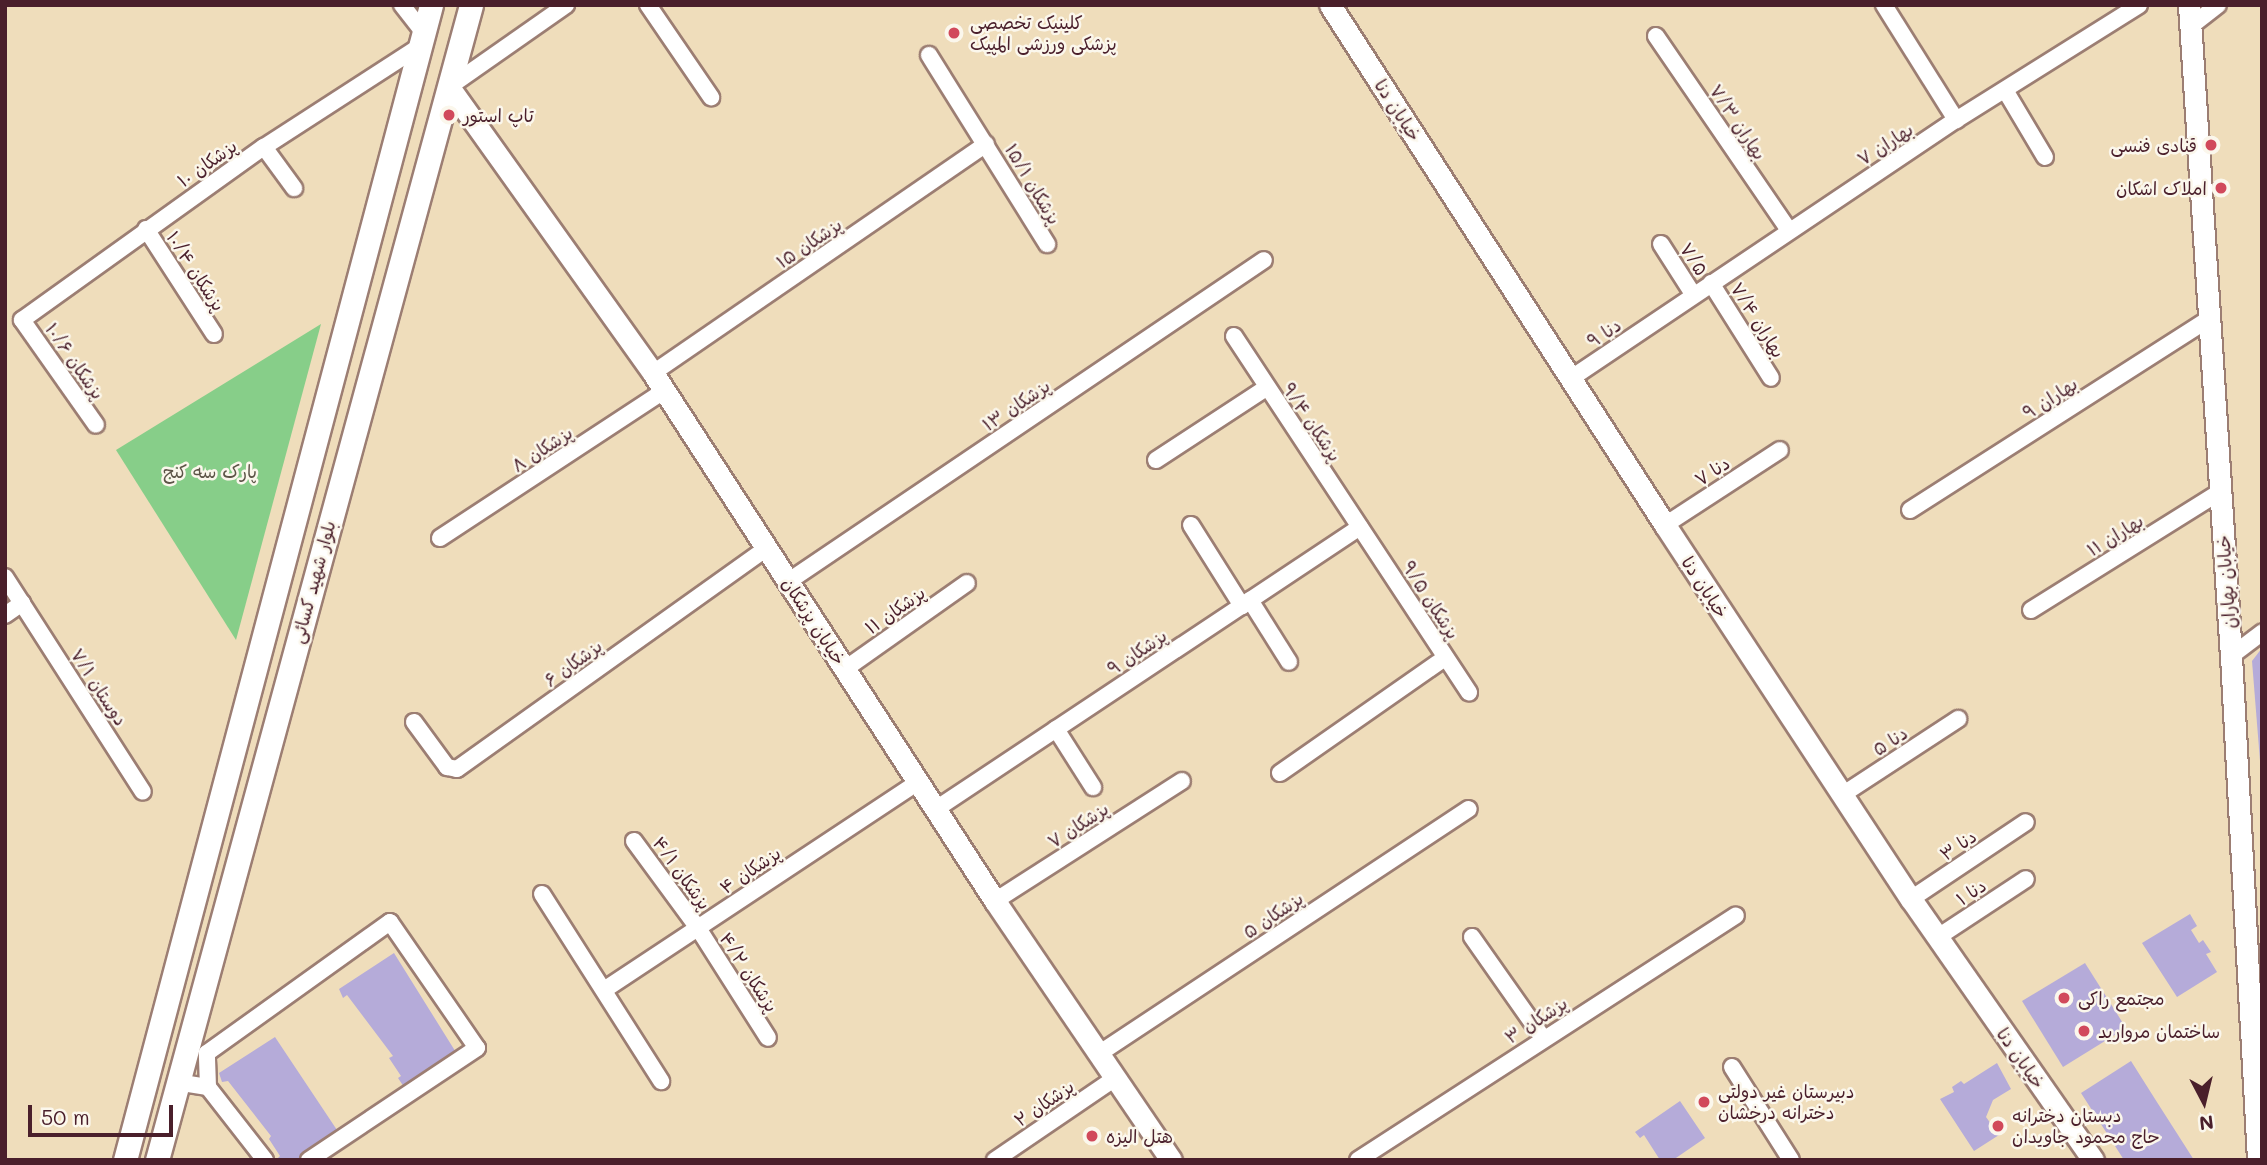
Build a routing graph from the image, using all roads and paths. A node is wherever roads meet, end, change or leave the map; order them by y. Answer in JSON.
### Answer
{"nodes":[{"id":1,"x":402,"y":5,"type":"edge"},
{"id":2,"x":431,"y":5,"type":"edge"},
{"id":3,"x":471,"y":5,"type":"edge"},
{"id":4,"x":566,"y":5,"type":"edge"},
{"id":5,"x":648,"y":5,"type":"edge"},
{"id":6,"x":1330,"y":5,"type":"edge"},
{"id":7,"x":1884,"y":5,"type":"edge"},
{"id":8,"x":2139,"y":5,"type":"edge"},
{"id":9,"x":2218,"y":5,"type":"edge"},
{"id":10,"x":2190,"y":16,"type":"edge"},
{"id":11,"x":1656,"y":36,"type":"dead end"},
{"id":12,"x":422,"y":39,"type":"junction"},
{"id":13,"x":929,"y":55,"type":"dead end"},
{"id":14,"x":449,"y":88,"type":"junction"},
{"id":15,"x":2005,"y":90,"type":"junction"},
{"id":16,"x":711,"y":97,"type":"dead end"},
{"id":17,"x":1956,"y":120,"type":"junction"},
{"id":18,"x":986,"y":144,"type":"junction"},
{"id":19,"x":264,"y":147,"type":"junction"},
{"id":20,"x":2045,"y":157,"type":"dead end"},
{"id":21,"x":294,"y":188,"type":"dead end"},
{"id":22,"x":146,"y":229,"type":"junction"},
{"id":23,"x":1789,"y":230,"type":"junction"},
{"id":24,"x":1046,"y":243,"type":"dead end"},
{"id":25,"x":1661,"y":244,"type":"dead end"},
{"id":26,"x":1264,"y":260,"type":"dead end"},
{"id":27,"x":1711,"y":283,"type":"junction"},
{"id":28,"x":1693,"y":294,"type":"junction"},
{"id":29,"x":2210,"y":318,"type":"junction"},
{"id":30,"x":5,"y":319,"type":"edge"},
{"id":31,"x":22,"y":320,"type":"junction"},
{"id":32,"x":1656,"y":321,"type":"joint"},
{"id":33,"x":214,"y":334,"type":"dead end"},
{"id":34,"x":1234,"y":336,"type":"dead end"},
{"id":35,"x":1573,"y":377,"type":"junction"},
{"id":36,"x":1771,"y":378,"type":"dead end"},
{"id":37,"x":659,"y":382,"type":"junction"},
{"id":38,"x":1266,"y":388,"type":"junction"},
{"id":39,"x":96,"y":425,"type":"dead end"},
{"id":40,"x":1780,"y":450,"type":"dead end"},
{"id":41,"x":1156,"y":460,"type":"dead end"},
{"id":42,"x":2220,"y":492,"type":"junction"},
{"id":43,"x":1910,"y":510,"type":"dead end"},
{"id":44,"x":1191,"y":524,"type":"dead end"},
{"id":45,"x":1665,"y":525,"type":"junction"},
{"id":46,"x":1360,"y":527,"type":"junction"},
{"id":47,"x":440,"y":538,"type":"dead end"},
{"id":48,"x":766,"y":548,"type":"junction"},
{"id":49,"x":5,"y":577,"type":"edge"},
{"id":50,"x":789,"y":581,"type":"junction"},
{"id":51,"x":967,"y":583,"type":"dead end"},
{"id":52,"x":22,"y":603,"type":"junction"},
{"id":53,"x":1246,"y":603,"type":"junction"},
{"id":54,"x":2031,"y":610,"type":"dead end"},
{"id":55,"x":5,"y":615,"type":"edge"},
{"id":56,"x":2262,"y":633,"type":"edge"},
{"id":57,"x":2231,"y":656,"type":"junction"},
{"id":58,"x":1445,"y":658,"type":"junction"},
{"id":59,"x":1289,"y":662,"type":"dead end"},
{"id":60,"x":845,"y":668,"type":"junction"},
{"id":61,"x":1469,"y":693,"type":"dead end"},
{"id":62,"x":246,"y":705,"type":"junction"},
{"id":63,"x":277,"y":716,"type":"junction"},
{"id":64,"x":1958,"y":719,"type":"dead end"},
{"id":65,"x":414,"y":722,"type":"dead end"},
{"id":66,"x":1056,"y":729,"type":"junction"},
{"id":67,"x":1280,"y":773,"type":"dead end"},
{"id":68,"x":1182,"y":781,"type":"dead end"},
{"id":69,"x":918,"y":782,"type":"junction"},
{"id":70,"x":1093,"y":788,"type":"dead end"},
{"id":71,"x":143,"y":792,"type":"dead end"},
{"id":72,"x":1842,"y":795,"type":"junction"},
{"id":73,"x":936,"y":809,"type":"junction"},
{"id":74,"x":1468,"y":809,"type":"dead end"},
{"id":75,"x":2026,"y":822,"type":"dead end"},
{"id":76,"x":635,"y":841,"type":"dead end"},
{"id":77,"x":2026,"y":879,"type":"dead end"},
{"id":78,"x":542,"y":894,"type":"dead end"},
{"id":79,"x":1911,"y":899,"type":"junction"},
{"id":80,"x":995,"y":901,"type":"junction"},
{"id":81,"x":1736,"y":915,"type":"dead end"},
{"id":82,"x":698,"y":928,"type":"junction"},
{"id":83,"x":1472,"y":937,"type":"dead end"},
{"id":84,"x":1938,"y":937,"type":"junction"},
{"id":85,"x":604,"y":990,"type":"junction"},
{"id":86,"x":768,"y":1038,"type":"dead end"},
{"id":87,"x":1543,"y":1038,"type":"junction"},
{"id":88,"x":1100,"y":1053,"type":"junction"},
{"id":89,"x":1732,"y":1067,"type":"dead end"},
{"id":90,"x":1115,"y":1078,"type":"junction"},
{"id":91,"x":662,"y":1081,"type":"dead end"},
{"id":92,"x":176,"y":1082,"type":"junction"},
{"id":93,"x":208,"y":1087,"type":"junction"},
{"id":94,"x":125,"y":1160,"type":"edge"},
{"id":95,"x":157,"y":1160,"type":"edge"},
{"id":96,"x":265,"y":1160,"type":"edge"},
{"id":97,"x":309,"y":1160,"type":"edge"},
{"id":98,"x":995,"y":1160,"type":"edge"},
{"id":99,"x":1171,"y":1160,"type":"edge"},
{"id":100,"x":1359,"y":1160,"type":"edge"},
{"id":101,"x":1791,"y":1160,"type":"edge"},
{"id":102,"x":2093,"y":1160,"type":"edge"},
{"id":103,"x":2258,"y":1160,"type":"edge"}],
"edges":[{"from":1,"to":12,"type":"street"},
{"from":2,"to":12,"type":"main road","name":"بلوار شهید کسائی"},
{"from":3,"to":14,"type":"main road","name":"بلوار شهید کسائی"},
{"from":4,"to":14,"type":"street"},
{"from":5,"to":16,"type":"street"},
{"from":6,"to":35,"type":"street","name":"خیابان دنا"},
{"from":7,"to":17,"type":"street"},
{"from":8,"to":15,"type":"street","name":"۷ بهاران"},
{"from":9,"to":10,"type":"street"},
{"from":10,"to":29,"type":"street","name":"خیابان بهاران"},
{"from":11,"to":23,"type":"street","name":"۷/۳ بهاران"},
{"from":12,"to":19,"type":"street","name":"۱۰ پزشکان"},
{"from":12,"to":62,"type":"main road","name":"بلوار شهید کسائی"},
{"from":13,"to":18,"type":"street","name":"۱۵/۱ پزشکان"},
{"from":14,"to":37,"type":"street","name":"خیابان پزشکان"},
{"from":14,"to":63,"type":"main road","name":"بلوار شهید کسائی"},
{"from":15,"to":17,"type":"street","name":"۷ بهاران"},
{"from":15,"to":20,"type":"street"},
{"from":17,"to":23,"type":"street","name":"۷ بهاران"},
{"from":18,"to":24,"type":"street","name":"۱۵/۱ پزشکان"},
{"from":18,"to":37,"type":"street","name":"۱۵ پزشکان"},
{"from":19,"to":21,"type":"street"},
{"from":19,"to":22,"type":"street","name":"۱۰ پزشکان"},
{"from":22,"to":31,"type":"street","name":"۱۰ پزشکان"},
{"from":22,"to":33,"type":"street","name":"۱۰/۴ پزشکان"},
{"from":23,"to":27,"type":"street","name":"۷ بهاران"},
{"from":25,"to":28,"type":"street","name":"۷/۵"},
{"from":26,"to":50,"type":"street","name":"۱۳ پزشکان"},
{"from":27,"to":28,"type":"street","name":"۷ بهاران"},
{"from":27,"to":36,"type":"street","name":"۷/۴ بهاران"},
{"from":28,"to":32,"type":"street","name":"۷ بهاران"},
{"from":29,"to":42,"type":"street","name":"خیابان بهاران"},
{"from":29,"to":43,"type":"street","name":"۹ بهاران"},
{"from":30,"to":31,"type":"street"},
{"from":31,"to":39,"type":"street","name":"۱۰/۶ پزشکان"},
{"from":32,"to":35,"type":"street","name":"۹ دنا"},
{"from":34,"to":38,"type":"street","name":"۹/۴ پزشکان"},
{"from":35,"to":45,"type":"street","name":"خیابان دنا"},
{"from":37,"to":47,"type":"street","name":"۸ پزشکان"},
{"from":37,"to":48,"type":"street","name":"خیابان پزشکان"},
{"from":38,"to":41,"type":"street"},
{"from":38,"to":46,"type":"street","name":"۹/۴ پزشکان"},
{"from":40,"to":45,"type":"street","name":"۷ دنا"},
{"from":42,"to":54,"type":"street","name":"۱۱ بهاران"},
{"from":42,"to":57,"type":"street","name":"خیابان بهاران"},
{"from":44,"to":53,"type":"street"},
{"from":45,"to":72,"type":"street","name":"خیابان دنا"},
{"from":46,"to":53,"type":"street","name":"۹ پزشکان"},
{"from":46,"to":58,"type":"street","name":"۹/۵ پزشکان"},
{"from":48,"to":50,"type":"street","name":"خیابان پزشکان"},
{"from":48,"to":65,"type":"street","name":"۶ پزشکان"},
{"from":49,"to":52,"type":"street","name":"۷/۱ دوستان"},
{"from":50,"to":60,"type":"street","name":"خیابان پزشکان"},
{"from":51,"to":60,"type":"street","name":"۱۱ پزشکان"},
{"from":52,"to":55,"type":"street"},
{"from":52,"to":71,"type":"street","name":"۷/۱ دوستان"},
{"from":53,"to":59,"type":"street"},
{"from":53,"to":66,"type":"street","name":"۹ پزشکان"},
{"from":56,"to":57,"type":"street"},
{"from":57,"to":103,"type":"street","name":"خیابان بهاران"},
{"from":58,"to":61,"type":"street","name":"۹/۵ پزشکان"},
{"from":58,"to":67,"type":"street"},
{"from":60,"to":69,"type":"street","name":"خیابان پزشکان"},
{"from":62,"to":63,"type":"main road"},
{"from":62,"to":94,"type":"main road","name":"بلوار شهید کسائی"},
{"from":63,"to":92,"type":"main road","name":"بلوار شهید کسائی"},
{"from":64,"to":72,"type":"street","name":"۵ دنا"},
{"from":66,"to":70,"type":"street"},
{"from":66,"to":73,"type":"street","name":"۹ پزشکان"},
{"from":68,"to":80,"type":"street","name":"۷ پزشکان"},
{"from":69,"to":73,"type":"street","name":"خیابان پزشکان"},
{"from":69,"to":82,"type":"street","name":"۴ پزشکان"},
{"from":72,"to":79,"type":"street","name":"خیابان دنا"},
{"from":73,"to":80,"type":"street","name":"خیابان پزشکان"},
{"from":74,"to":88,"type":"street","name":"۵ پزشکان"},
{"from":75,"to":79,"type":"street","name":"۳ دنا"},
{"from":76,"to":82,"type":"street","name":"۴/۱ پزشکان"},
{"from":77,"to":84,"type":"street","name":"۱ دنا"},
{"from":78,"to":85,"type":"street"},
{"from":79,"to":84,"type":"street","name":"خیابان دنا"},
{"from":80,"to":88,"type":"street","name":"خیابان پزشکان"},
{"from":81,"to":87,"type":"street","name":"۳ پزشکان"},
{"from":82,"to":85,"type":"street","name":"۴ پزشکان"},
{"from":82,"to":86,"type":"street","name":"۴/۲ پزشکان"},
{"from":83,"to":87,"type":"street"},
{"from":84,"to":102,"type":"street","name":"خیابان دنا"},
{"from":85,"to":91,"type":"street"},
{"from":87,"to":100,"type":"street","name":"۳ پزشکان"},
{"from":88,"to":90,"type":"street","name":"خیابان پزشکان"},
{"from":89,"to":101,"type":"street"},
{"from":90,"to":98,"type":"street","name":"۲ پزشکان"},
{"from":90,"to":99,"type":"street","name":"خیابان پزشکان"},
{"from":92,"to":93,"type":"street"},
{"from":92,"to":95,"type":"main road","name":"بلوار شهید کسائی"},
{"from":93,"to":96,"type":"street"},
{"from":93,"to":97,"type":"street"}]}
